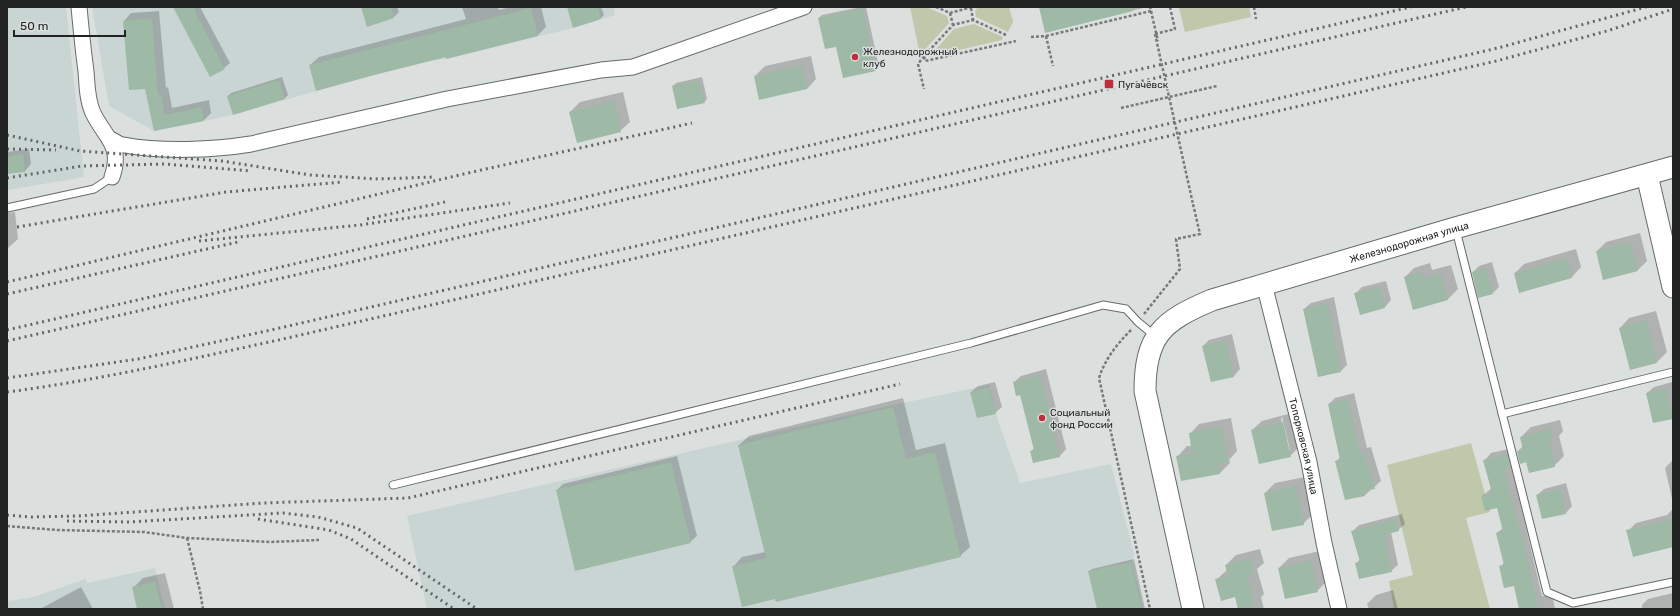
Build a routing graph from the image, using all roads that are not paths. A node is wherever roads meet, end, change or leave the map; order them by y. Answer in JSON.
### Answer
{"nodes":[{"id":1,"x":79,"y":7,"type":"edge"},
{"id":2,"x":804,"y":7,"type":"edge"},
{"id":3,"x":110,"y":139,"type":"junction"},
{"id":4,"x":1673,"y":167,"type":"edge"},
{"id":5,"x":1647,"y":175,"type":"junction"},
{"id":6,"x":112,"y":177,"type":"joint"},
{"id":7,"x":7,"y":208,"type":"edge"},
{"id":8,"x":1455,"y":228,"type":"junction"},
{"id":9,"x":1264,"y":284,"type":"junction"},
{"id":10,"x":1673,"y":287,"type":"edge"},
{"id":11,"x":1156,"y":337,"type":"junction"},
{"id":12,"x":1673,"y":372,"type":"edge"},
{"id":13,"x":1502,"y":414,"type":"junction"},
{"id":14,"x":393,"y":485,"type":"dead end"},
{"id":15,"x":1673,"y":582,"type":"edge"},
{"id":16,"x":1193,"y":609,"type":"edge"},
{"id":17,"x":1339,"y":609,"type":"edge"}],
"edges":[{"from":1,"to":3,"type":"street"},
{"from":2,"to":3,"type":"street"},
{"from":3,"to":6,"type":"street"},
{"from":4,"to":5,"type":"street","name":"Железнодорожная улица"},
{"from":5,"to":8,"type":"street","name":"Железнодорожная улица"},
{"from":5,"to":10,"type":"street"},
{"from":6,"to":7,"type":"lane"},
{"from":8,"to":9,"type":"street","name":"Железнодорожная улица"},
{"from":8,"to":13,"type":"lane"},
{"from":9,"to":11,"type":"street","name":"Железнодорожная улица"},
{"from":9,"to":17,"type":"street","name":"Топорковская улица"},
{"from":11,"to":14,"type":"lane"},
{"from":11,"to":16,"type":"street"},
{"from":12,"to":13,"type":"lane"},
{"from":13,"to":15,"type":"lane"}]}
